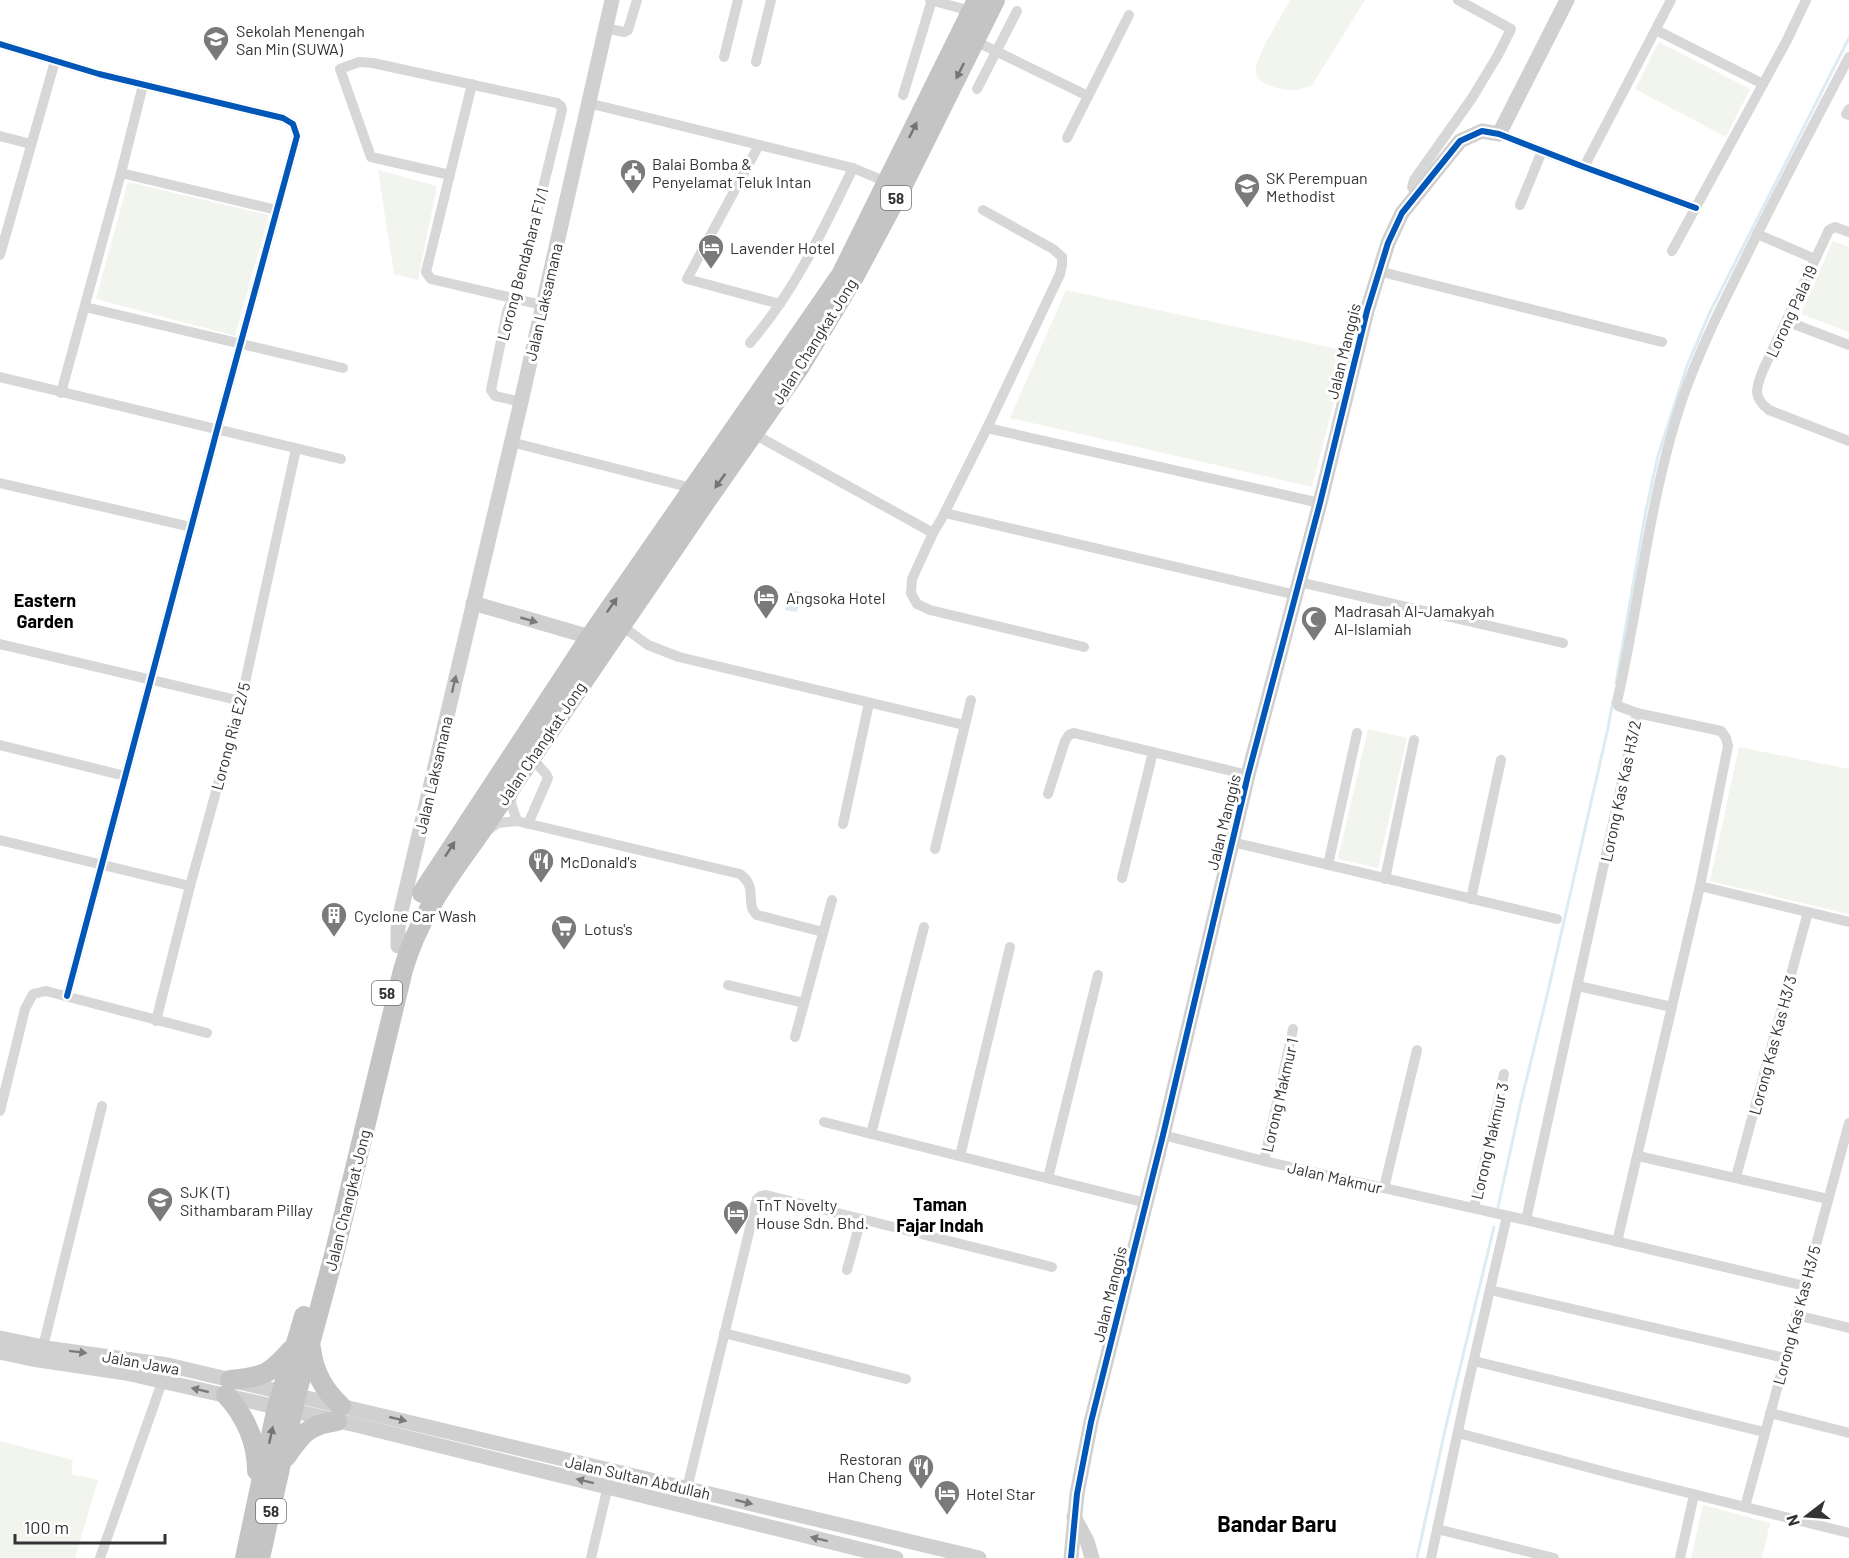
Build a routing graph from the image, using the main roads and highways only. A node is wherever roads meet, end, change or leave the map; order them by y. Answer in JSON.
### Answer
{"nodes":[{"id":1,"x":995,"y":0,"type":"edge"},
{"id":2,"x":974,"y":6,"type":"edge"},
{"id":3,"x":894,"y":185,"type":"junction"},
{"id":4,"x":785,"y":390,"type":"junction"},
{"id":5,"x":744,"y":415,"type":"junction"},
{"id":6,"x":578,"y":688,"type":"junction"},
{"id":7,"x":538,"y":715,"type":"junction"},
{"id":8,"x":303,"y":1344,"type":"junction"},
{"id":9,"x":287,"y":1402,"type":"junction"},
{"id":10,"x":281,"y":1464,"type":"junction"},
{"id":11,"x":256,"y":1504,"type":"junction"},
{"id":12,"x":245,"y":1558,"type":"edge"},
{"id":13,"x":260,"y":1558,"type":"edge"}],
"edges":[{"from":1,"to":3,"type":"highway","name":"Jalan Changkat Jong","number":"58","one_way":true},
{"from":3,"to":2,"type":"highway","name":"Jalan Changkat Jong","number":"58","one_way":true},
{"from":3,"to":4,"type":"highway","name":"Jalan Changkat Jong","number":"58"},
{"from":3,"to":5,"type":"highway","name":"Jalan Changkat Jong","number":"58"},
{"from":4,"to":5,"type":"highway"},
{"from":4,"to":6,"type":"highway","name":"Jalan Changkat Jong","number":"58","one_way":true},
{"from":7,"to":5,"type":"highway","name":"Jalan Changkat Jong","number":"58","one_way":true},
{"from":6,"to":7,"type":"highway"},
{"from":6,"to":8,"type":"highway","name":"Jalan Changkat Jong","number":"58"},
{"from":8,"to":7,"type":"highway","name":"Jalan Changkat Jong","number":"58","one_way":true},
{"from":8,"to":9,"type":"highway","name":"Jalan Changkat Jong","number":"58"},
{"from":8,"to":10,"type":"highway"},
{"from":8,"to":11,"type":"highway"},
{"from":9,"to":10,"type":"highway","name":"Jalan Changkat Jong","number":"58"},
{"from":11,"to":9,"type":"highway","name":"Jalan Changkat Jong","number":"58","one_way":true},
{"from":10,"to":13,"type":"highway","name":"Jalan Changkat Jong","number":"58"},
{"from":11,"to":12,"type":"highway","name":"Jalan Changkat Jong","number":"58"}]}
